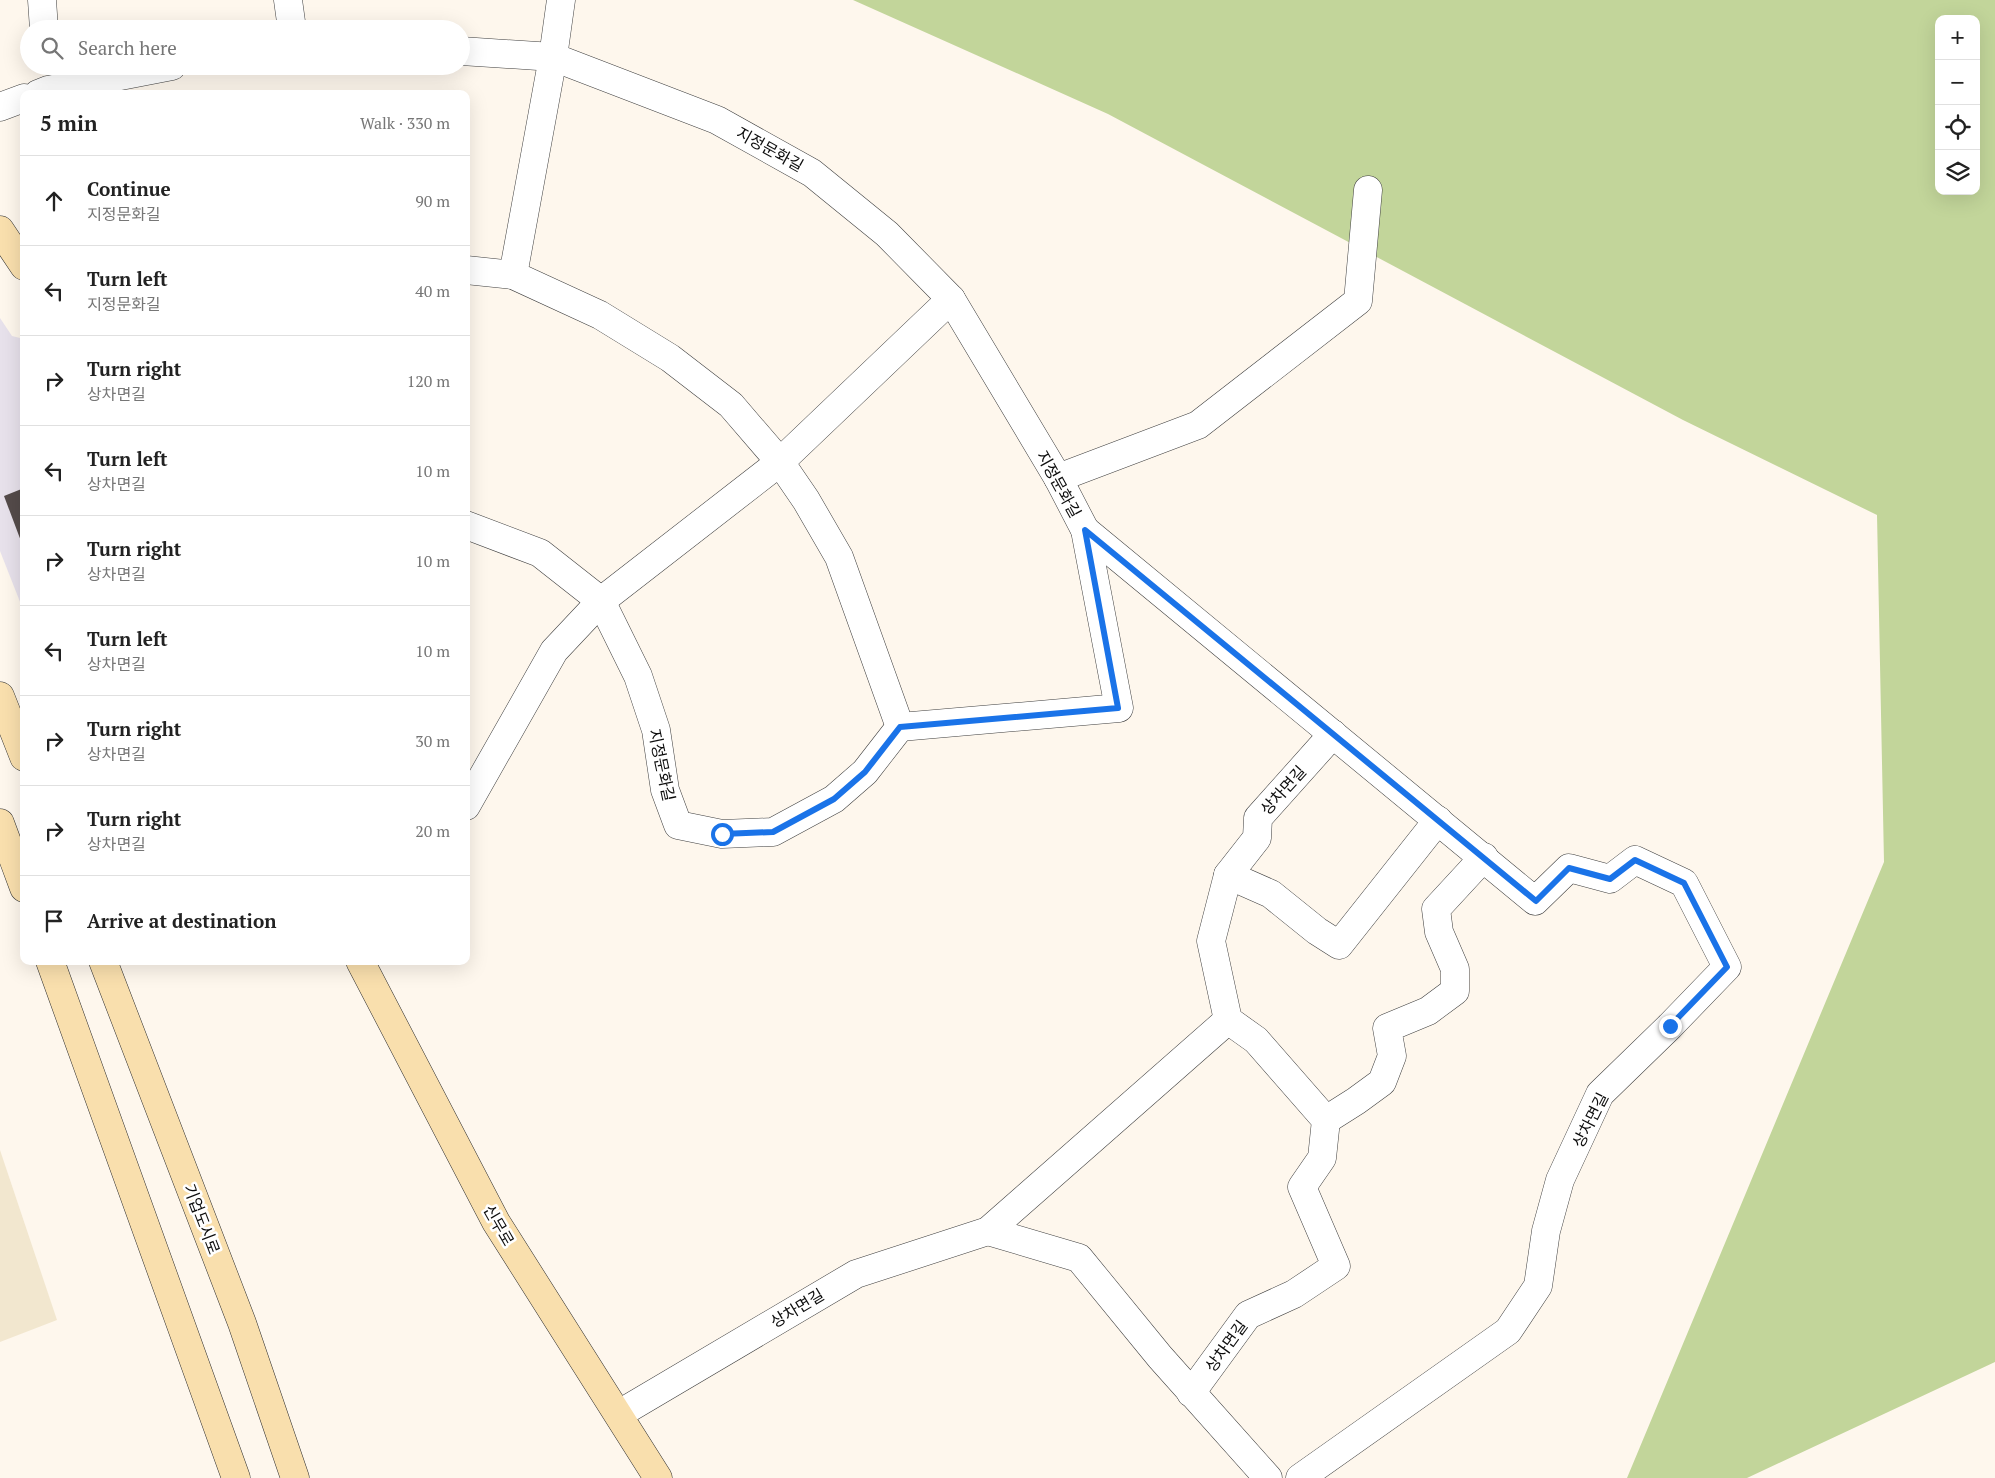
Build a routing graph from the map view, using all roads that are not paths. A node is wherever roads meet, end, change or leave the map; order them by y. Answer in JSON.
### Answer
{"nodes":[{"id":1,"x":42,"y":0,"type":"edge"},
{"id":2,"x":288,"y":0,"type":"edge"},
{"id":3,"x":561,"y":0,"type":"edge"},
{"id":4,"x":43,"y":20,"type":"edge"},
{"id":5,"x":291,"y":20,"type":"edge"},
{"id":6,"x":470,"y":52,"type":"edge"},
{"id":7,"x":553,"y":57,"type":"junction"},
{"id":8,"x":119,"y":75,"type":"edge"},
{"id":9,"x":42,"y":88,"type":"edge"},
{"id":10,"x":20,"y":98,"type":"edge"},
{"id":11,"x":0,"y":107,"type":"edge"},
{"id":12,"x":1368,"y":190,"type":"dead end"},
{"id":13,"x":0,"y":230,"type":"edge"},
{"id":14,"x":20,"y":260,"type":"edge"},
{"id":15,"x":470,"y":270,"type":"edge"},
{"id":16,"x":513,"y":275,"type":"junction"},
{"id":17,"x":951,"y":299,"type":"junction"},
{"id":18,"x":780,"y":462,"type":"junction"},
{"id":19,"x":1058,"y":478,"type":"junction"},
{"id":20,"x":470,"y":527,"type":"edge"},
{"id":21,"x":1085,"y":530,"type":"junction"},
{"id":22,"x":601,"y":601,"type":"junction"},
{"id":23,"x":0,"y":696,"type":"edge"},
{"id":24,"x":900,"y":727,"type":"junction"},
{"id":25,"x":1333,"y":734,"type":"junction"},
{"id":26,"x":20,"y":747,"type":"edge"},
{"id":27,"x":470,"y":799,"type":"edge"},
{"id":28,"x":1438,"y":820,"type":"junction"},
{"id":29,"x":0,"y":823,"type":"edge"},
{"id":30,"x":1484,"y":858,"type":"junction"},
{"id":31,"x":1228,"y":875,"type":"junction"},
{"id":32,"x":20,"y":877,"type":"edge"},
{"id":33,"x":51,"y":965,"type":"edge"},
{"id":34,"x":104,"y":965,"type":"edge"},
{"id":35,"x":369,"y":967,"type":"edge"},
{"id":36,"x":1228,"y":1020,"type":"junction"},
{"id":37,"x":1326,"y":1120,"type":"junction"},
{"id":38,"x":988,"y":1231,"type":"junction"},
{"id":39,"x":1191,"y":1393,"type":"junction"},
{"id":40,"x":619,"y":1414,"type":"junction"},
{"id":41,"x":236,"y":1478,"type":"edge"},
{"id":42,"x":295,"y":1478,"type":"edge"},
{"id":43,"x":658,"y":1478,"type":"edge"},
{"id":44,"x":1268,"y":1478,"type":"edge"},
{"id":45,"x":1300,"y":1478,"type":"edge"}],
"edges":[{"from":1,"to":4,"type":"street"},
{"from":2,"to":5,"type":"street"},
{"from":3,"to":7,"type":"street"},
{"from":6,"to":7,"type":"street","name":"지정문화길"},
{"from":7,"to":16,"type":"street"},
{"from":7,"to":17,"type":"street","name":"지정문화길"},
{"from":8,"to":9,"type":"street"},
{"from":10,"to":11,"type":"street"},
{"from":12,"to":19,"type":"street"},
{"from":13,"to":14,"type":"main road"},
{"from":15,"to":16,"type":"street"},
{"from":16,"to":18,"type":"street"},
{"from":17,"to":18,"type":"street"},
{"from":17,"to":19,"type":"street","name":"지정문화길"},
{"from":18,"to":22,"type":"street"},
{"from":18,"to":24,"type":"street"},
{"from":19,"to":21,"type":"street","name":"지정문화길"},
{"from":20,"to":22,"type":"street","name":"지정문화길"},
{"from":21,"to":24,"type":"street","name":"지정문화길"},
{"from":21,"to":25,"type":"street","name":"상차면길"},
{"from":22,"to":24,"type":"street","name":"지정문화길"},
{"from":22,"to":27,"type":"street"},
{"from":23,"to":26,"type":"main road"},
{"from":25,"to":28,"type":"street","name":"상차면길"},
{"from":25,"to":31,"type":"street","name":"상차면길"},
{"from":28,"to":30,"type":"street","name":"상차면길"},
{"from":28,"to":31,"type":"street"},
{"from":29,"to":32,"type":"main road"},
{"from":30,"to":37,"type":"street"},
{"from":30,"to":45,"type":"street","name":"상차면길"},
{"from":31,"to":36,"type":"street","name":"상차면길"},
{"from":33,"to":41,"type":"main road"},
{"from":34,"to":42,"type":"main road","name":"기업도시로"},
{"from":35,"to":40,"type":"main road","name":"신무로"},
{"from":36,"to":37,"type":"street"},
{"from":36,"to":38,"type":"street","name":"상차면길"},
{"from":37,"to":39,"type":"street","name":"상차면길"},
{"from":38,"to":39,"type":"street"},
{"from":38,"to":40,"type":"street","name":"상차면길"},
{"from":39,"to":44,"type":"street"},
{"from":40,"to":43,"type":"main road","name":"신무로"}]}
